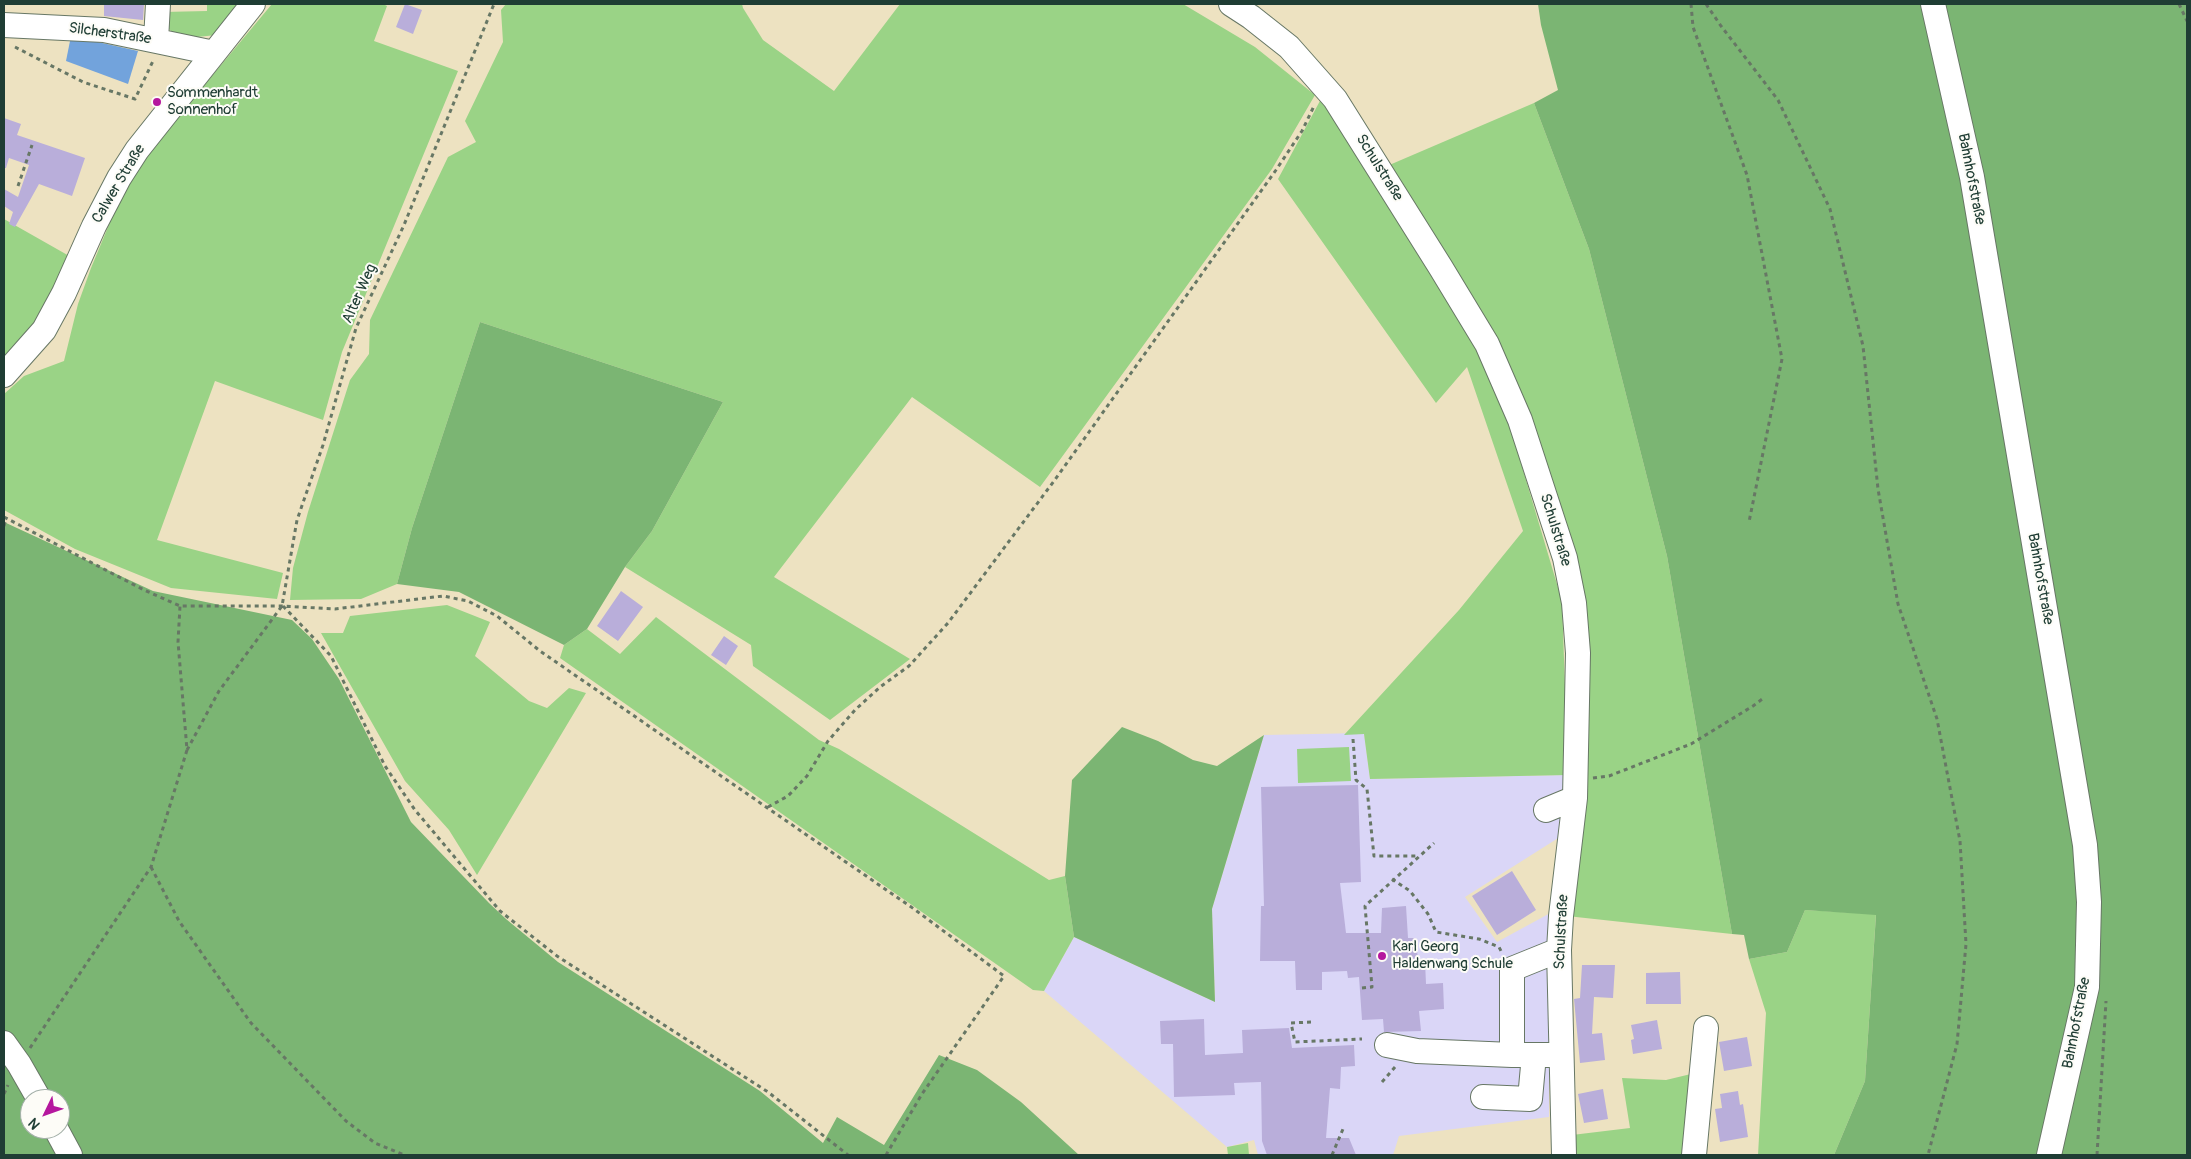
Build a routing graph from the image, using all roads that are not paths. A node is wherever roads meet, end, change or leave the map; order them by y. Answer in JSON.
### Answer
{"nodes":[{"id":1,"x":158,"y":4,"type":"edge"},
{"id":2,"x":254,"y":4,"type":"edge"},
{"id":3,"x":1232,"y":4,"type":"edge"},
{"id":4,"x":1933,"y":4,"type":"edge"},
{"id":5,"x":8,"y":35,"type":"edge"},
{"id":6,"x":155,"y":49,"type":"junction"},
{"id":7,"x":214,"y":53,"type":"junction"},
{"id":8,"x":4,"y":375,"type":"edge"},
{"id":9,"x":1575,"y":789,"type":"junction"},
{"id":10,"x":1546,"y":810,"type":"dead end"},
{"id":11,"x":1559,"y":950,"type":"junction"},
{"id":12,"x":1706,"y":1028,"type":"dead end"},
{"id":13,"x":4,"y":1043,"type":"edge"},
{"id":14,"x":1387,"y":1045,"type":"dead end"},
{"id":15,"x":1523,"y":1055,"type":"junction"},
{"id":16,"x":1561,"y":1055,"type":"junction"},
{"id":17,"x":33,"y":1089,"type":"edge"},
{"id":18,"x":1483,"y":1097,"type":"dead end"},
{"id":19,"x":61,"y":1139,"type":"edge"},
{"id":20,"x":70,"y":1155,"type":"edge"},
{"id":21,"x":1564,"y":1155,"type":"edge"},
{"id":22,"x":1694,"y":1155,"type":"edge"},
{"id":23,"x":2049,"y":1155,"type":"edge"}],
"edges":[{"from":1,"to":6,"type":"street"},
{"from":2,"to":7,"type":"street","name":"Calwer Straße"},
{"from":3,"to":9,"type":"street","name":"Schulstraße"},
{"from":4,"to":23,"type":"street","name":"Bahnhofstraße"},
{"from":5,"to":6,"type":"street","name":"Silcherstraße"},
{"from":6,"to":7,"type":"street","name":"Silcherstraße"},
{"from":7,"to":8,"type":"street","name":"Calwer Straße"},
{"from":9,"to":10,"type":"street"},
{"from":9,"to":11,"type":"street","name":"Schulstraße"},
{"from":11,"to":15,"type":"street"},
{"from":11,"to":16,"type":"street","name":"Schulstraße"},
{"from":12,"to":22,"type":"street"},
{"from":13,"to":17,"type":"street"},
{"from":14,"to":15,"type":"street"},
{"from":15,"to":16,"type":"street"},
{"from":15,"to":18,"type":"street"},
{"from":16,"to":21,"type":"street","name":"Schulstraße"},
{"from":19,"to":20,"type":"street"}]}
